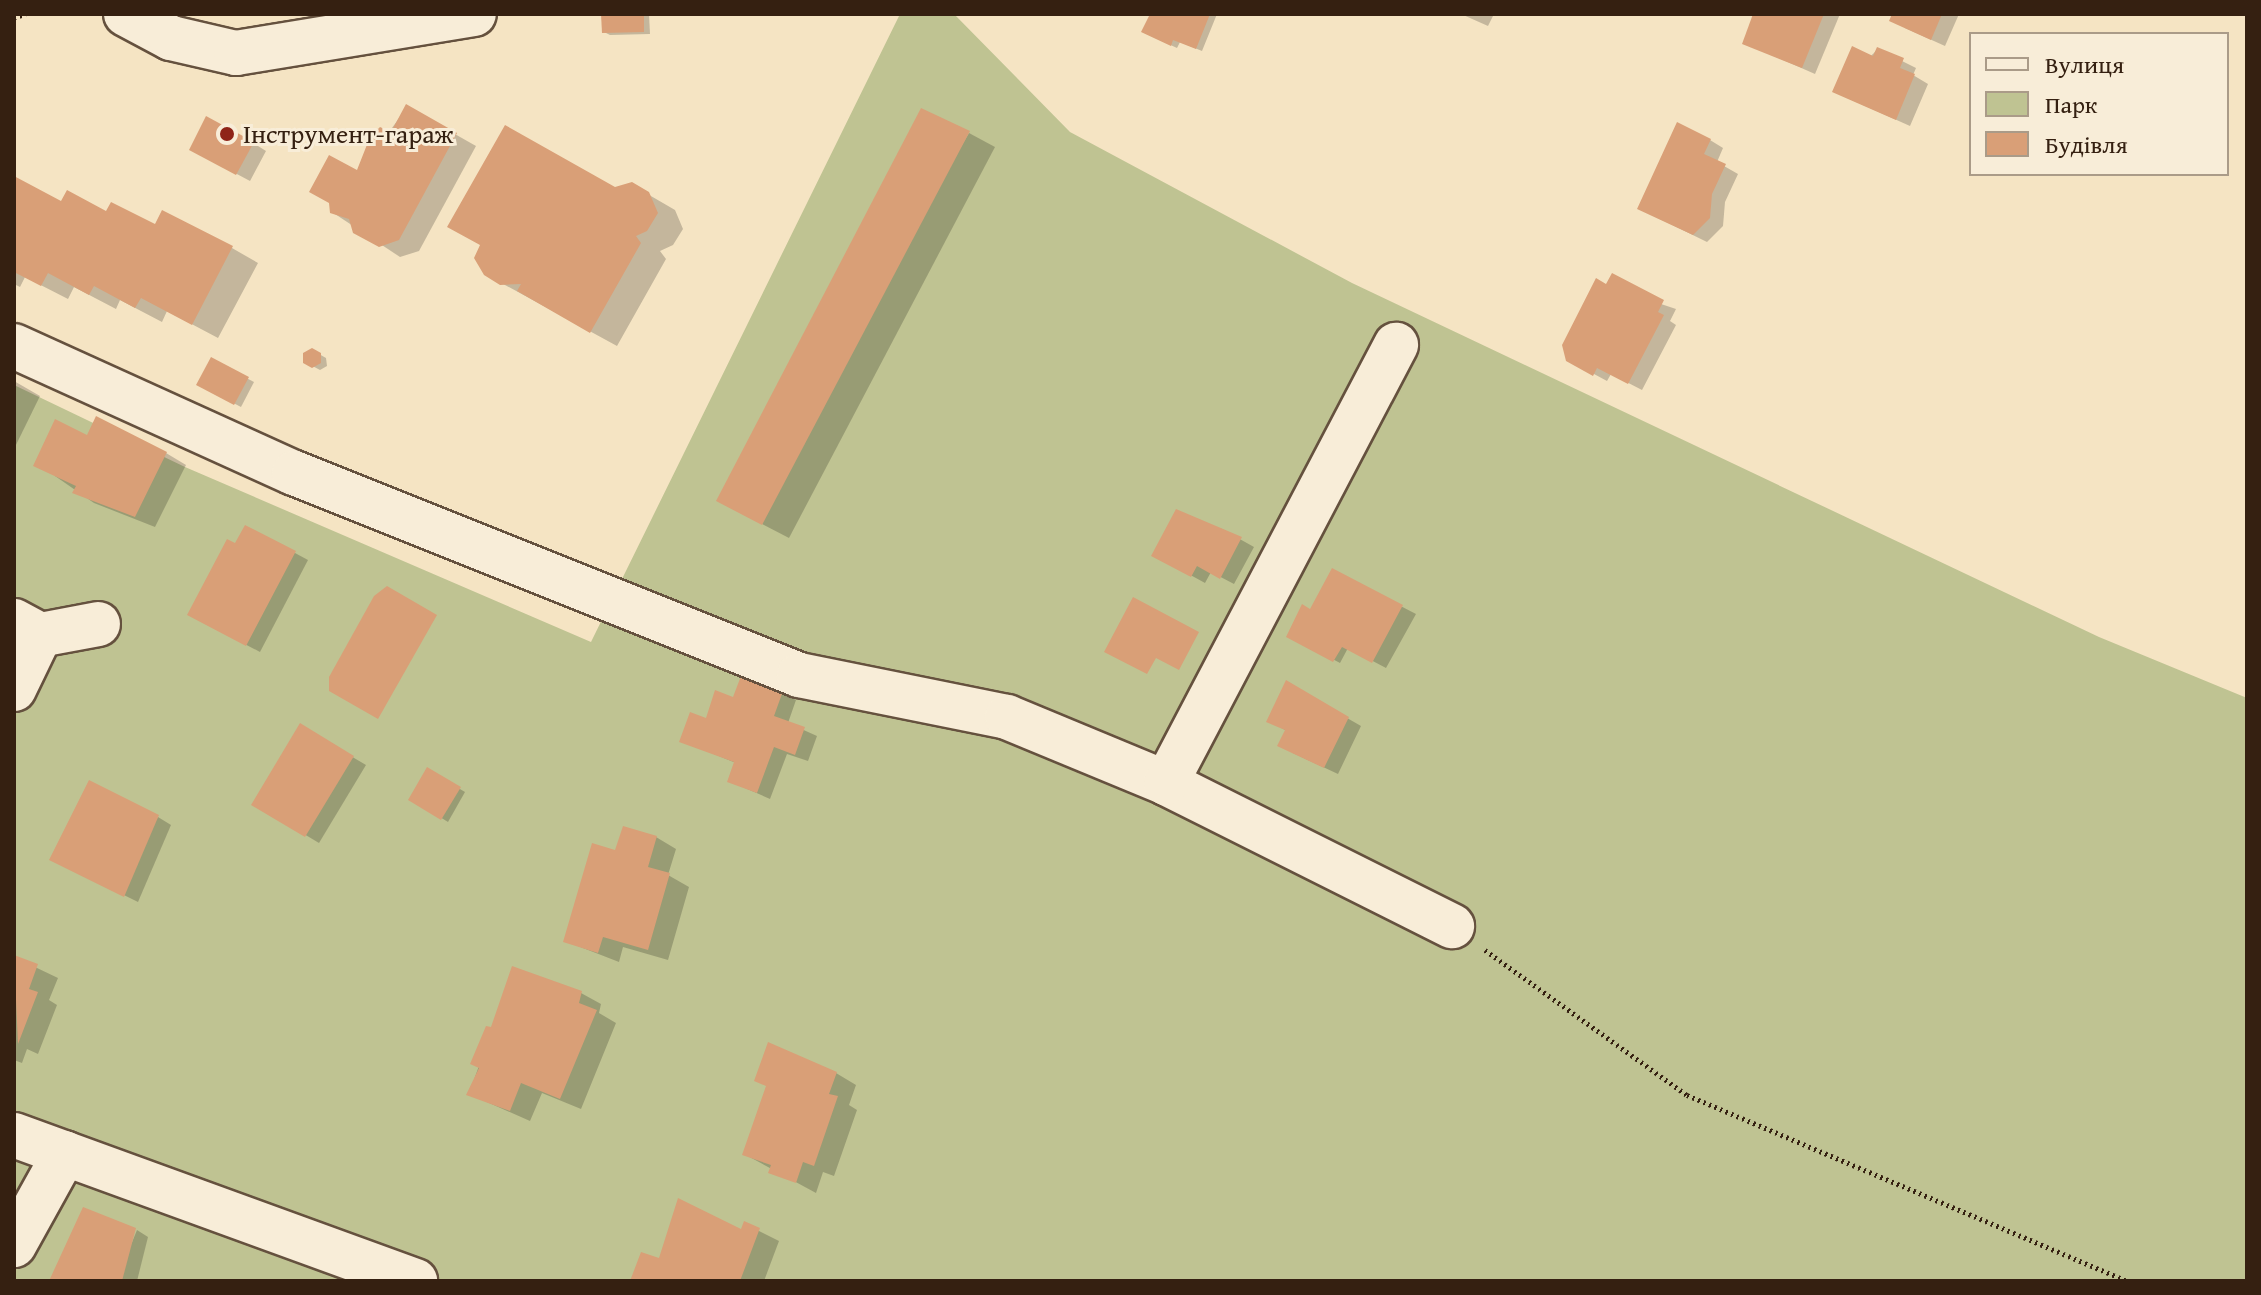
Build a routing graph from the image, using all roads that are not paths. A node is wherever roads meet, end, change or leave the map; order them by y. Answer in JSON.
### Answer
{"nodes":[{"id":1,"x":126,"y":14,"type":"edge"},
{"id":2,"x":474,"y":14,"type":"edge"},
{"id":3,"x":1396,"y":345,"type":"dead end"},
{"id":4,"x":14,"y":346,"type":"edge"},
{"id":5,"x":98,"y":624,"type":"dead end"},
{"id":6,"x":27,"y":628,"type":"edge"},
{"id":7,"x":14,"y":689,"type":"edge"},
{"id":8,"x":1166,"y":783,"type":"junction"},
{"id":9,"x":1452,"y":926,"type":"road end"},
{"id":10,"x":14,"y":1135,"type":"edge"},
{"id":11,"x":65,"y":1153,"type":"junction"},
{"id":12,"x":14,"y":1245,"type":"edge"},
{"id":13,"x":415,"y":1281,"type":"edge"}],
"edges":[{"from":1,"to":2,"type":"lane"},
{"from":3,"to":8,"type":"lane"},
{"from":4,"to":8,"type":"lane"},
{"from":5,"to":6,"type":"lane"},
{"from":6,"to":7,"type":"lane"},
{"from":8,"to":9,"type":"lane"},
{"from":10,"to":11,"type":"lane"},
{"from":11,"to":12,"type":"lane"},
{"from":11,"to":13,"type":"lane"}]}
